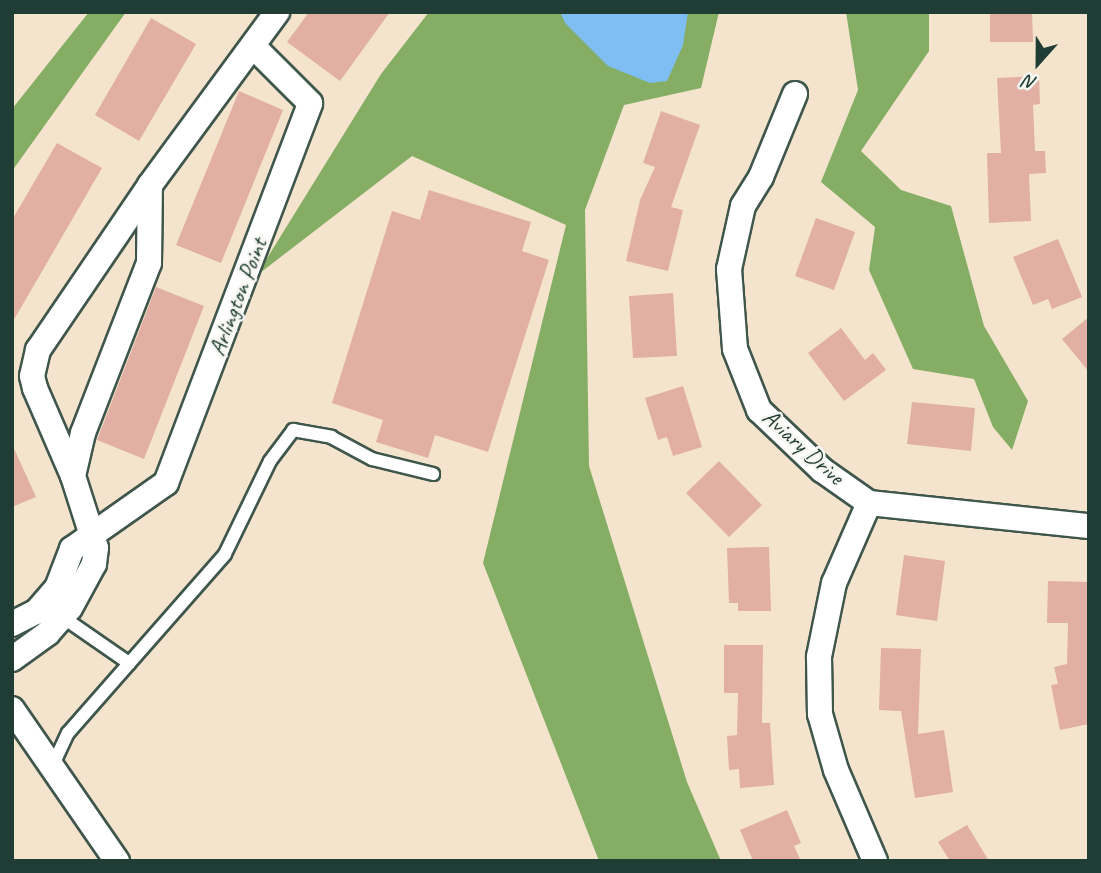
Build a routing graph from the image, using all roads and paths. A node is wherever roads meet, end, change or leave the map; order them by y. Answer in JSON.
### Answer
{"nodes":[{"id":1,"x":277,"y":12,"type":"edge"},
{"id":2,"x":253,"y":46,"type":"junction"},
{"id":3,"x":795,"y":94,"type":"dead end"},
{"id":4,"x":150,"y":184,"type":"junction"},
{"id":5,"x":433,"y":474,"type":"dead end"},
{"id":6,"x":73,"y":476,"type":"junction"},
{"id":7,"x":869,"y":503,"type":"junction"},
{"id":8,"x":1089,"y":526,"type":"edge"},
{"id":9,"x":92,"y":532,"type":"junction"},
{"id":10,"x":54,"y":610,"type":"junction"},
{"id":11,"x":12,"y":624,"type":"edge"},
{"id":12,"x":12,"y":659,"type":"edge"},
{"id":13,"x":129,"y":663,"type":"junction"},
{"id":14,"x":12,"y":709,"type":"edge"},
{"id":15,"x":52,"y":767,"type":"junction"},
{"id":16,"x":117,"y":861,"type":"edge"},
{"id":17,"x":875,"y":861,"type":"edge"}],
"edges":[{"from":1,"to":2,"type":"street"},
{"from":2,"to":4,"type":"street"},
{"from":2,"to":9,"type":"street","name":"Arlington Point"},
{"from":3,"to":7,"type":"street","name":"Aviary Drive"},
{"from":4,"to":6,"type":"street"},
{"from":4,"to":6,"type":"street"},
{"from":5,"to":13,"type":"lane"},
{"from":6,"to":9,"type":"street"},
{"from":7,"to":8,"type":"street","name":"Aviary Drive"},
{"from":7,"to":17,"type":"street"},
{"from":9,"to":10,"type":"street"},
{"from":10,"to":11,"type":"street"},
{"from":10,"to":12,"type":"street"},
{"from":10,"to":13,"type":"lane"},
{"from":13,"to":15,"type":"lane"},
{"from":14,"to":15,"type":"street"},
{"from":15,"to":16,"type":"street"}]}
